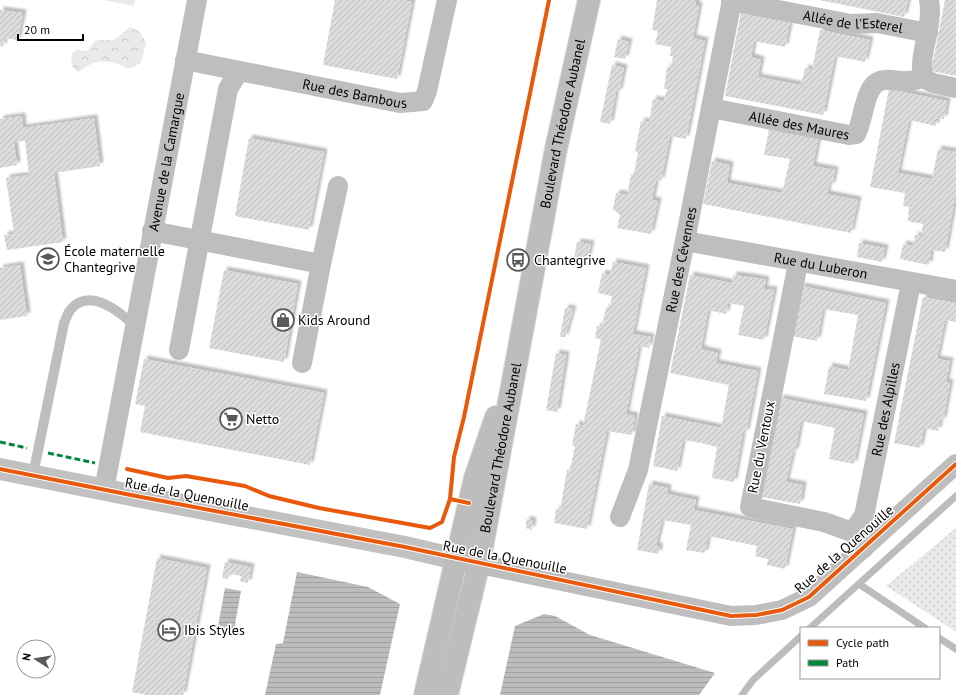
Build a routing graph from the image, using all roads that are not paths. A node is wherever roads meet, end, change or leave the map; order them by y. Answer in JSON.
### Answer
{"nodes":[{"id":1,"x":197,"y":0,"type":"edge"},
{"id":2,"x":447,"y":0,"type":"edge"},
{"id":3,"x":589,"y":0,"type":"edge"},
{"id":4,"x":731,"y":0,"type":"edge"},
{"id":5,"x":929,"y":0,"type":"edge"},
{"id":6,"x":928,"y":33,"type":"junction"},
{"id":7,"x":185,"y":60,"type":"junction"},
{"id":8,"x":239,"y":71,"type":"junction"},
{"id":9,"x":923,"y":78,"type":"junction"},
{"id":10,"x":956,"y":88,"type":"edge"},
{"id":11,"x":711,"y":108,"type":"junction"},
{"id":12,"x":338,"y":186,"type":"dead end"},
{"id":13,"x":152,"y":231,"type":"junction"},
{"id":14,"x":201,"y":240,"type":"junction"},
{"id":15,"x":685,"y":241,"type":"junction"},
{"id":16,"x":798,"y":262,"type":"junction"},
{"id":17,"x":321,"y":264,"type":"junction"},
{"id":18,"x":911,"y":283,"type":"junction"},
{"id":19,"x":956,"y":287,"type":"edge"},
{"id":20,"x":134,"y":326,"type":"junction"},
{"id":21,"x":521,"y":342,"type":"junction"},
{"id":22,"x":179,"y":350,"type":"dead end"},
{"id":23,"x":302,"y":363,"type":"dead end"},
{"id":24,"x":956,"y":464,"type":"edge"},
{"id":25,"x":0,"y":469,"type":"edge"},
{"id":26,"x":33,"y":475,"type":"junction"},
{"id":27,"x":104,"y":490,"type":"junction"},
{"id":28,"x":620,"y":517,"type":"dead end"},
{"id":29,"x":852,"y":532,"type":"junction"},
{"id":30,"x":864,"y":548,"type":"junction"},
{"id":31,"x":456,"y":559,"type":"junction"},
{"id":32,"x":479,"y":564,"type":"junction"},
{"id":33,"x":425,"y":695,"type":"edge"},
{"id":34,"x":447,"y":695,"type":"edge"}],
"edges":[{"from":1,"to":7,"type":"street","name":"Avenue de la Camargue"},
{"from":2,"to":8,"type":"street","name":"Rue des Bambous"},
{"from":3,"to":21,"type":"main road","name":"Boulevard Théodore Aubanel"},
{"from":4,"to":6,"type":"street","name":"Allée de l'Esterel"},
{"from":4,"to":11,"type":"street","name":"Rue des Cévennes"},
{"from":5,"to":6,"type":"street"},
{"from":6,"to":9,"type":"street"},
{"from":7,"to":8,"type":"street","name":"Rue des Bambous"},
{"from":7,"to":13,"type":"street","name":"Avenue de la Camargue"},
{"from":8,"to":14,"type":"street"},
{"from":9,"to":10,"type":"street"},
{"from":9,"to":11,"type":"street","name":"Allée des Maures"},
{"from":11,"to":15,"type":"street","name":"Rue des Cévennes"},
{"from":12,"to":17,"type":"street"},
{"from":13,"to":14,"type":"street"},
{"from":13,"to":20,"type":"street","name":"Avenue de la Camargue"},
{"from":14,"to":17,"type":"street"},
{"from":14,"to":22,"type":"street"},
{"from":15,"to":16,"type":"street","name":"Rue du Luberon"},
{"from":15,"to":28,"type":"street","name":"Rue des Cévennes"},
{"from":16,"to":18,"type":"street","name":"Rue du Luberon"},
{"from":16,"to":29,"type":"street","name":"Rue du Ventoux"},
{"from":17,"to":23,"type":"street"},
{"from":18,"to":19,"type":"street","name":"Rue du Luberon"},
{"from":18,"to":29,"type":"street","name":"Rue des Alpilles"},
{"from":20,"to":26,"type":"lane"},
{"from":20,"to":27,"type":"street","name":"Avenue de la Camargue"},
{"from":21,"to":31,"type":"main road","name":"Boulevard Théodore Aubanel"},
{"from":21,"to":32,"type":"main road","name":"Boulevard Théodore Aubanel"},
{"from":24,"to":30,"type":"street","name":"Rue de la Quenouille"},
{"from":25,"to":26,"type":"street","name":"Rue de la Quenouille"},
{"from":26,"to":27,"type":"street","name":"Rue de la Quenouille"},
{"from":27,"to":31,"type":"street","name":"Rue de la Quenouille"},
{"from":29,"to":30,"type":"street"},
{"from":30,"to":32,"type":"street","name":"Rue de la Quenouille"},
{"from":31,"to":32,"type":"street","name":"Rue de la Quenouille"},
{"from":31,"to":33,"type":"main road","name":"Boulevard Théodore Aubanel"},
{"from":32,"to":34,"type":"main road","name":"Boulevard Théodore Aubanel"}]}
